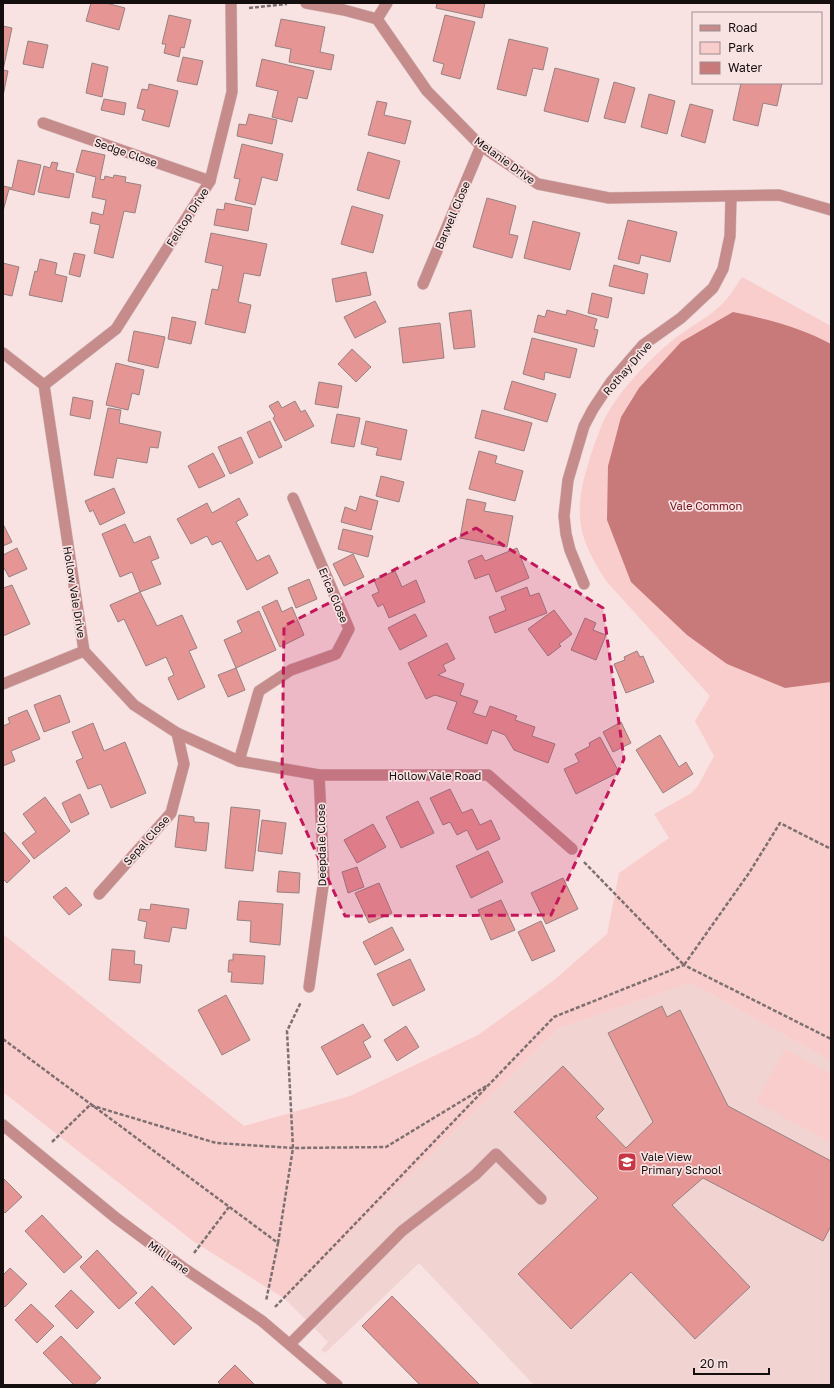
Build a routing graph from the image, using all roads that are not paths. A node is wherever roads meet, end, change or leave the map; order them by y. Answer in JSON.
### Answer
{"nodes":[{"id":1,"x":306,"y":3,"type":"edge"},
{"id":2,"x":387,"y":3,"type":"edge"},
{"id":3,"x":231,"y":7,"type":"edge"},
{"id":4,"x":377,"y":19,"type":"junction"},
{"id":5,"x":43,"y":123,"type":"dead end"},
{"id":6,"x":481,"y":146,"type":"junction"},
{"id":7,"x":210,"y":181,"type":"junction"},
{"id":8,"x":732,"y":197,"type":"junction"},
{"id":9,"x":831,"y":210,"type":"edge"},
{"id":10,"x":423,"y":284,"type":"dead end"},
{"id":11,"x":3,"y":353,"type":"edge"},
{"id":12,"x":44,"y":385,"type":"junction"},
{"id":13,"x":293,"y":498,"type":"dead end"},
{"id":14,"x":584,"y":584,"type":"dead end"},
{"id":15,"x":84,"y":651,"type":"junction"},
{"id":16,"x":3,"y":684,"type":"edge"},
{"id":17,"x":177,"y":733,"type":"junction"},
{"id":18,"x":239,"y":761,"type":"junction"},
{"id":19,"x":319,"y":775,"type":"junction"},
{"id":20,"x":572,"y":849,"type":"road end"},
{"id":21,"x":98,"y":894,"type":"dead end"},
{"id":22,"x":309,"y":987,"type":"road end"},
{"id":23,"x":3,"y":1125,"type":"edge"},
{"id":24,"x":541,"y":1198,"type":"dead end"},
{"id":25,"x":290,"y":1344,"type":"junction"},
{"id":26,"x":336,"y":1385,"type":"edge"}],
"edges":[{"from":1,"to":4,"type":"street"},
{"from":2,"to":4,"type":"street"},
{"from":3,"to":7,"type":"street","name":"Felltop Drive"},
{"from":4,"to":6,"type":"street","name":"Melanie Drive"},
{"from":5,"to":7,"type":"street","name":"Sedge Close"},
{"from":6,"to":8,"type":"street","name":"Melanie Drive"},
{"from":6,"to":10,"type":"street","name":"Barwell Close"},
{"from":7,"to":12,"type":"street","name":"Felltop Drive"},
{"from":8,"to":9,"type":"street","name":"Melanie Drive"},
{"from":8,"to":14,"type":"street","name":"Rothay Drive"},
{"from":11,"to":12,"type":"street"},
{"from":12,"to":15,"type":"street","name":"Hollow Vale Drive"},
{"from":13,"to":18,"type":"street","name":"Erica Close"},
{"from":15,"to":16,"type":"street"},
{"from":15,"to":17,"type":"street","name":"Hollow Vale Drive"},
{"from":17,"to":18,"type":"street","name":"Hollow Vale Drive"},
{"from":17,"to":21,"type":"street","name":"Sepal Close"},
{"from":18,"to":19,"type":"street","name":"Hollow Vale Drive"},
{"from":19,"to":20,"type":"street","name":"Hollow Vale Road"},
{"from":19,"to":22,"type":"street","name":"Deepdale Close"},
{"from":23,"to":25,"type":"street","name":"Mill Lane"},
{"from":24,"to":25,"type":"street"},
{"from":25,"to":26,"type":"street","name":"Mill Lane"}]}
